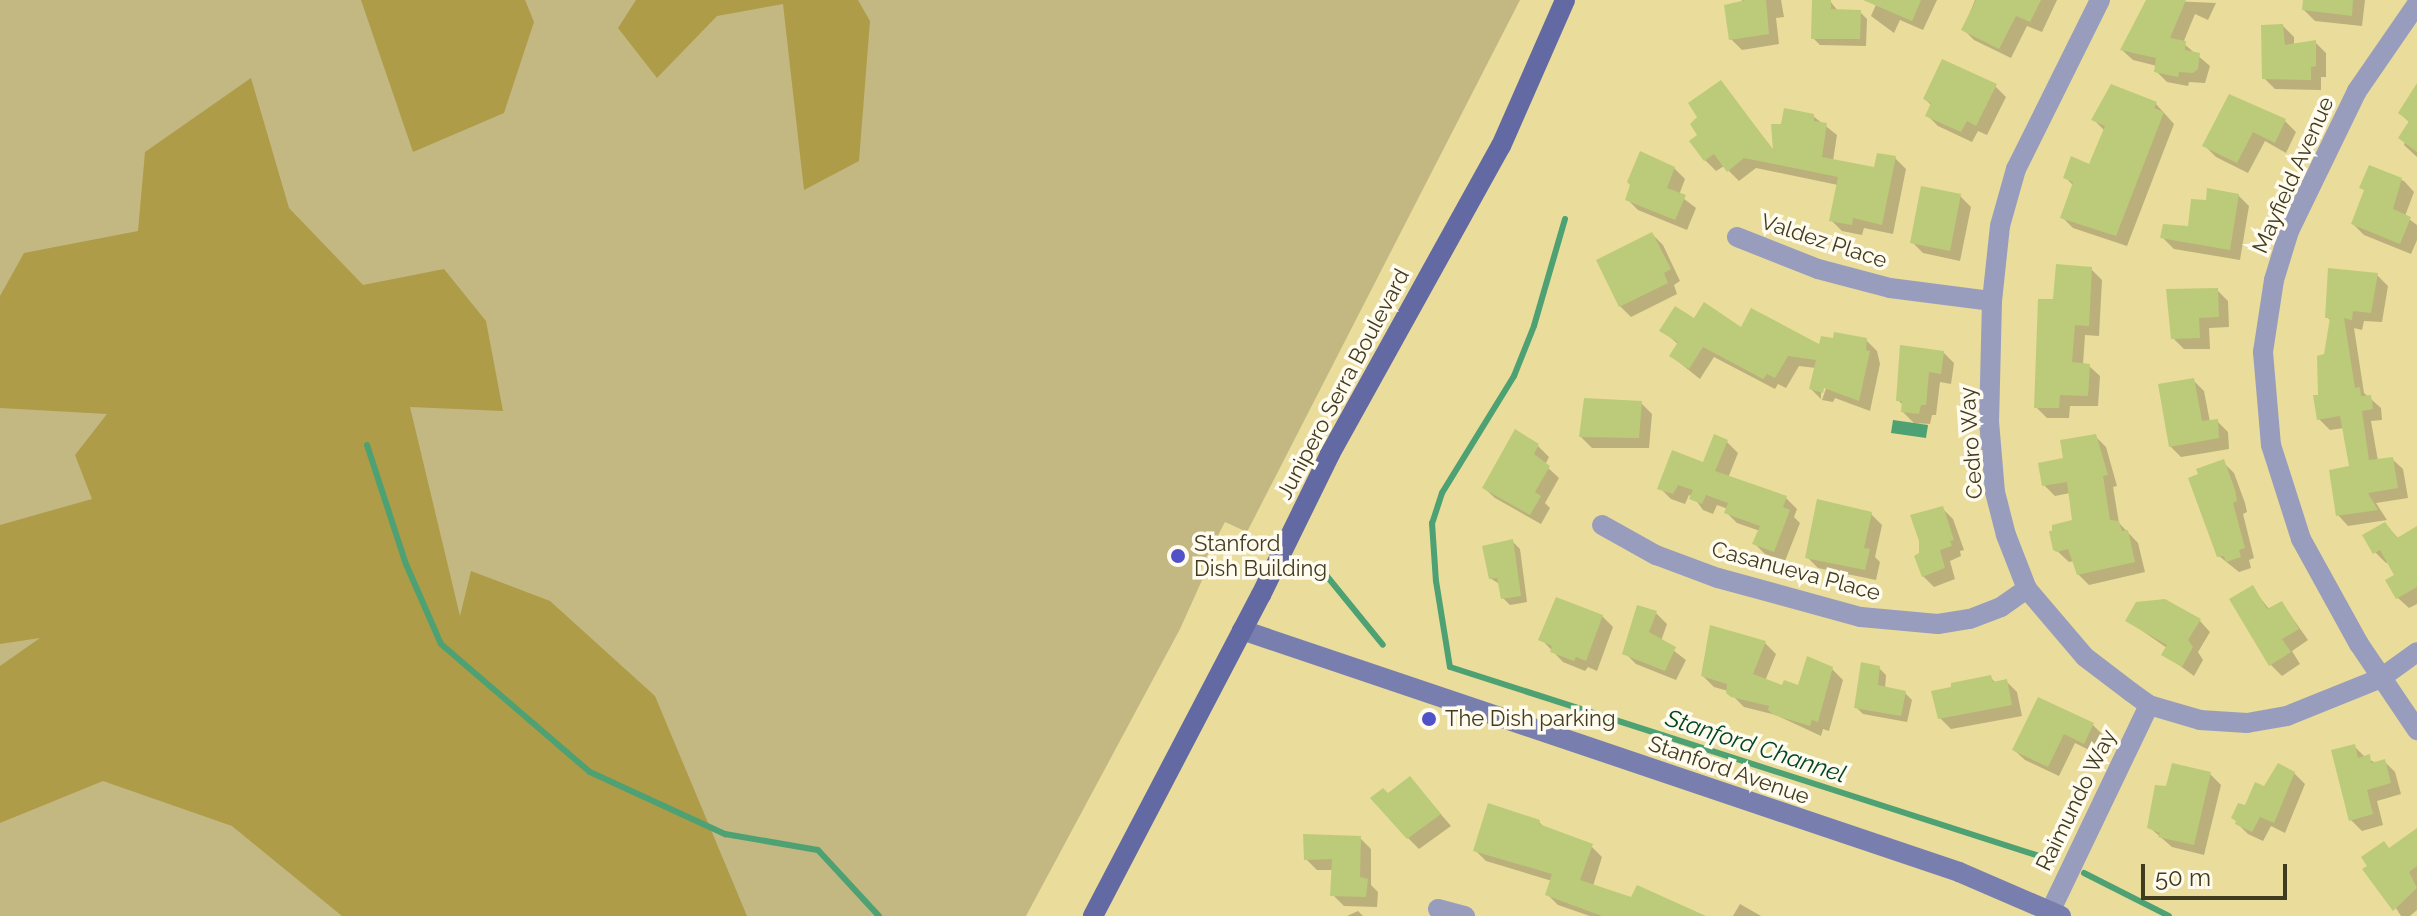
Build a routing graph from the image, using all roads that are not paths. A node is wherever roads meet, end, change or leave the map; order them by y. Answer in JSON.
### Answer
{"nodes":[{"id":1,"x":1565,"y":0,"type":"edge"},
{"id":2,"x":2100,"y":0,"type":"edge"},
{"id":3,"x":2417,"y":4,"type":"edge"},
{"id":4,"x":1737,"y":237,"type":"dead end"},
{"id":5,"x":1992,"y":301,"type":"junction"},
{"id":6,"x":1602,"y":525,"type":"dead end"},
{"id":7,"x":2027,"y":589,"type":"junction"},
{"id":8,"x":1242,"y":630,"type":"junction"},
{"id":9,"x":2417,"y":652,"type":"edge"},
{"id":10,"x":2381,"y":678,"type":"junction"},
{"id":11,"x":2149,"y":705,"type":"junction"},
{"id":12,"x":2417,"y":730,"type":"edge"},
{"id":13,"x":1438,"y":909,"type":"dead end"},
{"id":14,"x":2053,"y":914,"type":"edge"},
{"id":15,"x":1093,"y":916,"type":"edge"},
{"id":16,"x":1465,"y":916,"type":"edge"}],
"edges":[{"from":1,"to":8,"type":"main road","name":"Junipero Serra Boulevard"},
{"from":2,"to":5,"type":"street","name":"Cedro Way"},
{"from":3,"to":10,"type":"street","name":"Mayfield Avenue"},
{"from":4,"to":5,"type":"street","name":"Valdez Place"},
{"from":5,"to":7,"type":"street","name":"Cedro Way"},
{"from":6,"to":7,"type":"street","name":"Casanueva Place"},
{"from":7,"to":11,"type":"street","name":"Cedro Way"},
{"from":8,"to":14,"type":"street","name":"Stanford Avenue"},
{"from":8,"to":15,"type":"main road","name":"Junipero Serra Boulevard"},
{"from":9,"to":10,"type":"street","name":"Cedro Way"},
{"from":10,"to":11,"type":"street","name":"Cedro Way"},
{"from":10,"to":12,"type":"street","name":"Mayfield Avenue"},
{"from":11,"to":14,"type":"street","name":"Raimundo Way"},
{"from":13,"to":16,"type":"street"}]}
